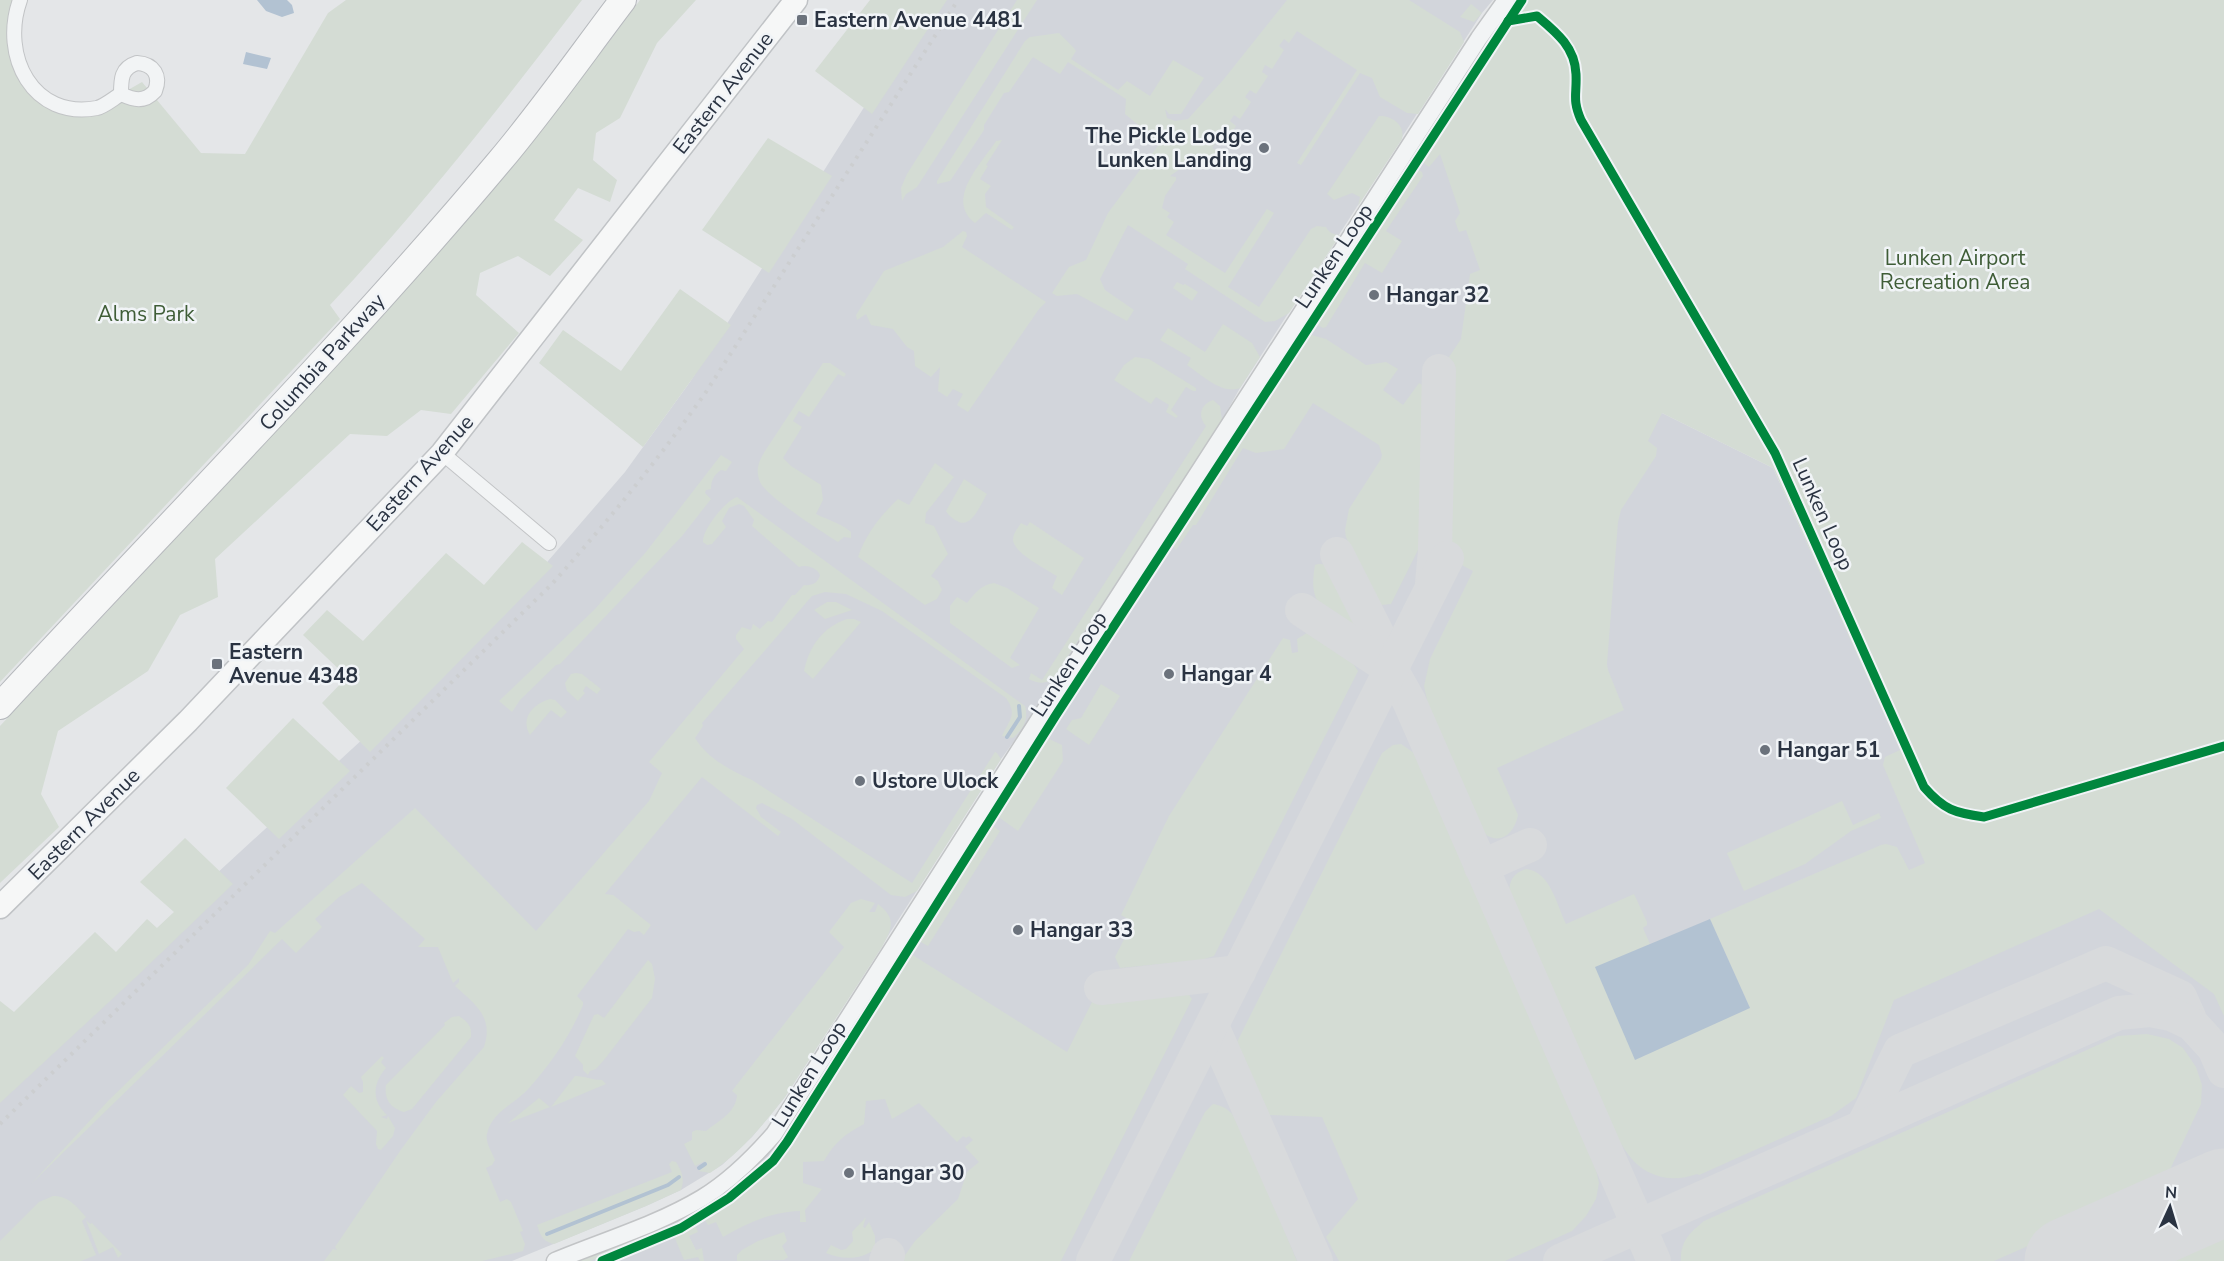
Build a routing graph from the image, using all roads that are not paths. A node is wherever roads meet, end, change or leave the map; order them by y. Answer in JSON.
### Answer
{"nodes":[{"id":1,"x":20,"y":0,"type":"edge"},
{"id":2,"x":603,"y":0,"type":"edge"},
{"id":3,"x":623,"y":0,"type":"edge"},
{"id":4,"x":796,"y":0,"type":"edge"},
{"id":5,"x":1506,"y":0,"type":"edge"},
{"id":6,"x":121,"y":94,"type":"dead end"},
{"id":7,"x":442,"y":453,"type":"junction"},
{"id":8,"x":549,"y":543,"type":"dead end"},
{"id":9,"x":0,"y":682,"type":"edge"},
{"id":10,"x":0,"y":706,"type":"edge"},
{"id":11,"x":0,"y":907,"type":"edge"},
{"id":12,"x":555,"y":1261,"type":"edge"}],
"edges":[{"from":1,"to":6,"type":"street"},
{"from":2,"to":9,"type":"highway","name":"Columbia Parkway"},
{"from":3,"to":10,"type":"highway","name":"Columbia Parkway"},
{"from":4,"to":7,"type":"main road","name":"Eastern Avenue"},
{"from":5,"to":12,"type":"street"},
{"from":7,"to":8,"type":"street"},
{"from":7,"to":11,"type":"main road","name":"Eastern Avenue"}]}
